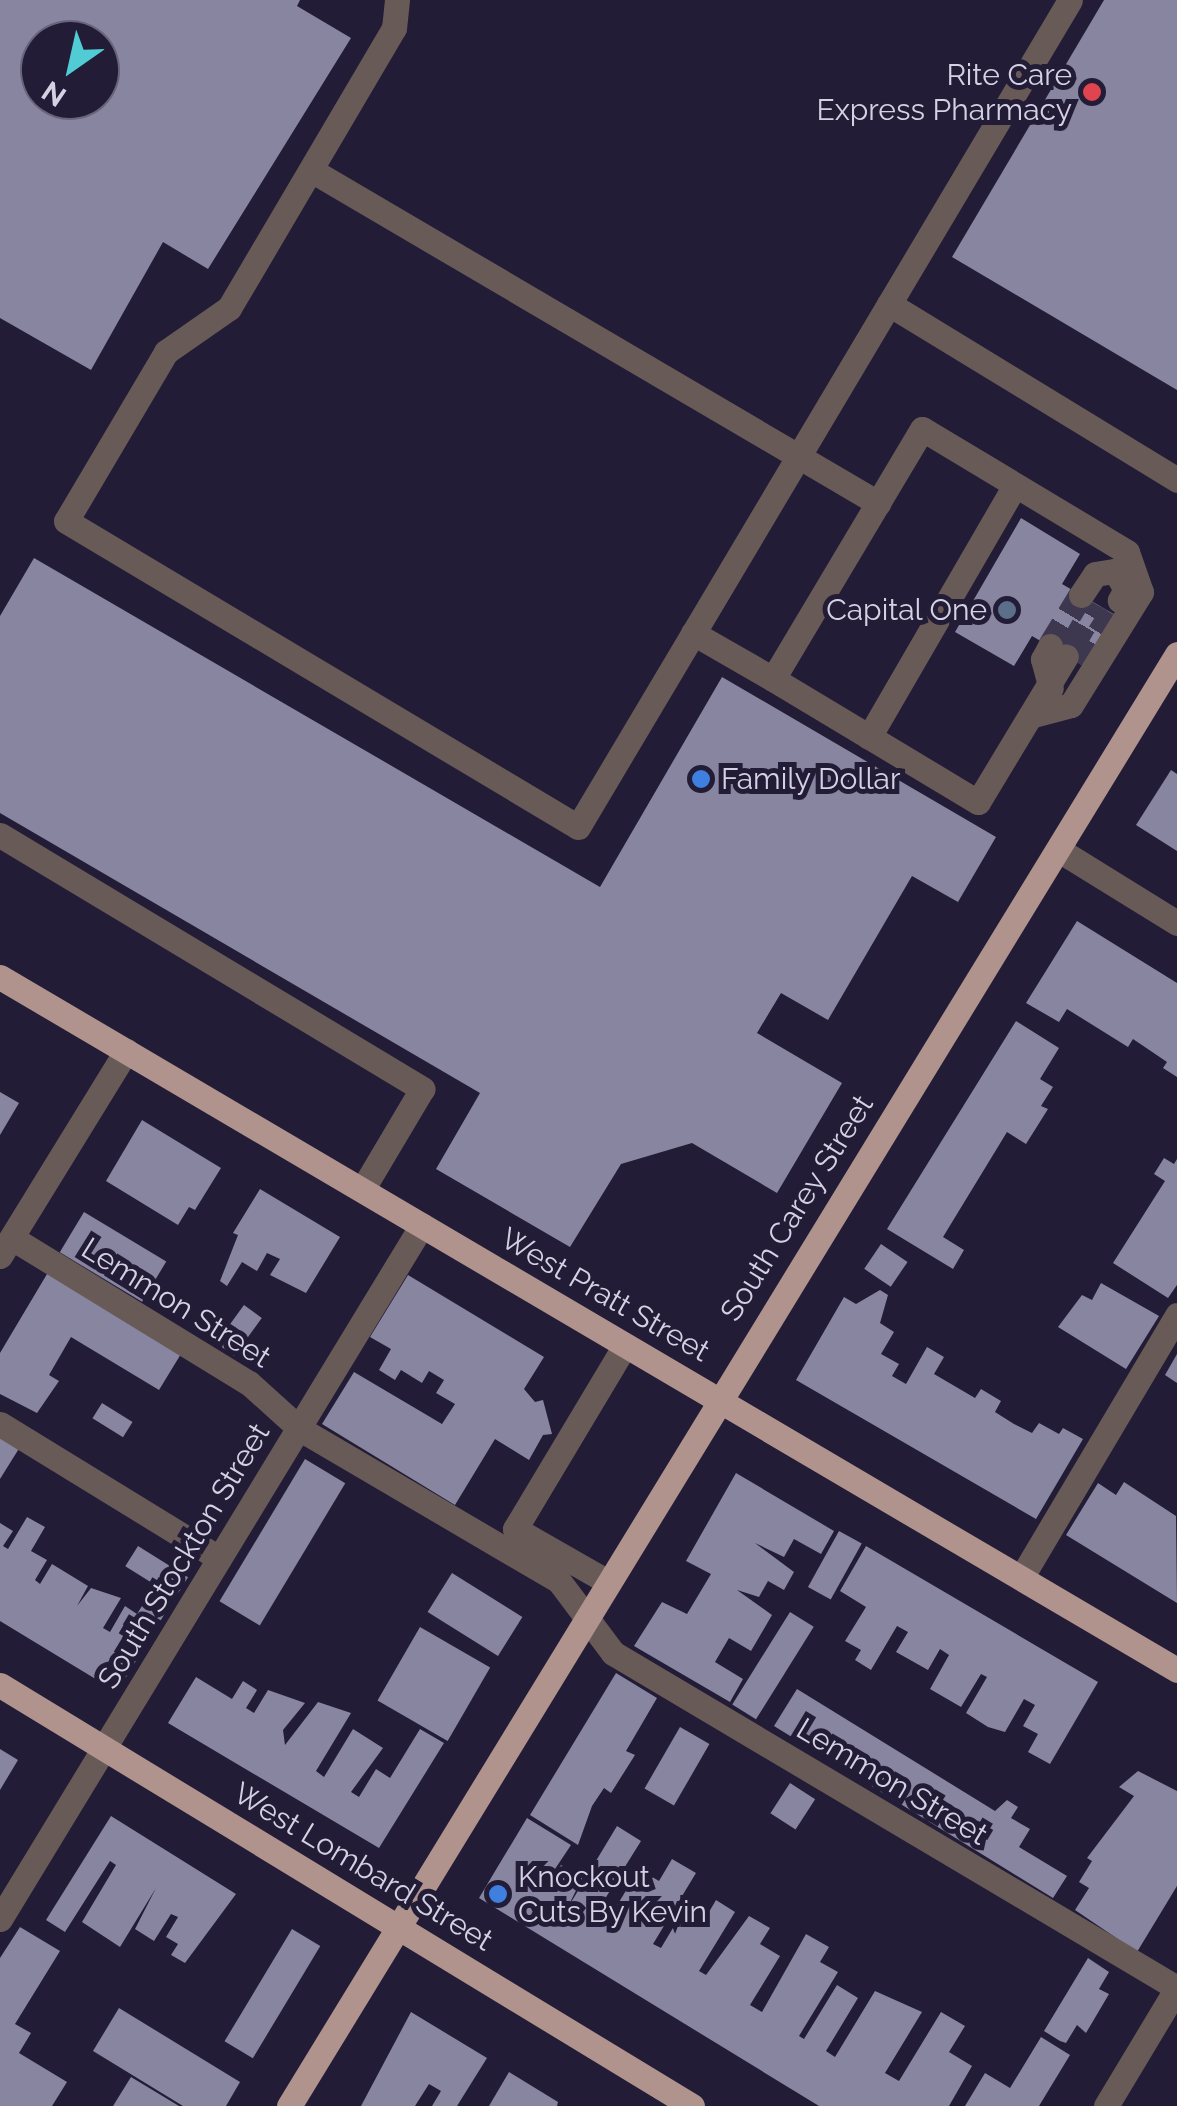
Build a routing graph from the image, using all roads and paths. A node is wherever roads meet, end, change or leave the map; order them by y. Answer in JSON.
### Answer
{"nodes":[{"id":1,"x":397,"y":0,"type":"edge"},
{"id":2,"x":1070,"y":0,"type":"edge"},
{"id":3,"x":311,"y":170,"type":"junction"},
{"id":4,"x":889,"y":304,"type":"junction"},
{"id":5,"x":799,"y":456,"type":"junction"},
{"id":6,"x":1177,"y":480,"type":"edge"},
{"id":7,"x":1015,"y":485,"type":"junction"},
{"id":8,"x":878,"y":503,"type":"junction"},
{"id":9,"x":1121,"y":561,"type":"junction"},
{"id":10,"x":1096,"y":604,"type":"tunnel mouth"},
{"id":11,"x":693,"y":634,"type":"junction"},
{"id":12,"x":1177,"y":654,"type":"edge"},
{"id":13,"x":1065,"y":655,"type":"tunnel mouth"},
{"id":14,"x":773,"y":679,"type":"junction"},
{"id":15,"x":1030,"y":716,"type":"junction"},
{"id":16,"x":869,"y":737,"type":"junction"},
{"id":17,"x":0,"y":835,"type":"edge"},
{"id":18,"x":1058,"y":850,"type":"junction"},
{"id":19,"x":1177,"y":923,"type":"edge"},
{"id":20,"x":0,"y":977,"type":"edge"},
{"id":21,"x":126,"y":1051,"type":"junction"},
{"id":22,"x":362,"y":1190,"type":"junction"},
{"id":23,"x":422,"y":1225,"type":"junction"},
{"id":24,"x":6,"y":1247,"type":"edge"},
{"id":25,"x":1177,"y":1315,"type":"edge"},
{"id":26,"x":625,"y":1345,"type":"junction"},
{"id":27,"x":718,"y":1400,"type":"junction"},
{"id":28,"x":0,"y":1424,"type":"edge"},
{"id":29,"x":300,"y":1429,"type":"junction"},
{"id":30,"x":219,"y":1558,"type":"junction"},
{"id":31,"x":1021,"y":1578,"type":"junction"},
{"id":32,"x":608,"y":1582,"type":"junction"},
{"id":33,"x":587,"y":1617,"type":"junction"},
{"id":34,"x":1177,"y":1670,"type":"edge"},
{"id":35,"x":0,"y":1684,"type":"edge"},
{"id":36,"x":104,"y":1748,"type":"junction"},
{"id":37,"x":0,"y":1919,"type":"edge"},
{"id":38,"x":398,"y":1926,"type":"junction"},
{"id":39,"x":1177,"y":1988,"type":"edge"},
{"id":40,"x":289,"y":2106,"type":"edge"},
{"id":41,"x":692,"y":2106,"type":"edge"},
{"id":42,"x":1106,"y":2106,"type":"edge"}],
"edges":[{"from":1,"to":3,"type":"street"},
{"from":2,"to":4,"type":"street"},
{"from":3,"to":5,"type":"street"},
{"from":3,"to":11,"type":"street"},
{"from":4,"to":5,"type":"street"},
{"from":4,"to":6,"type":"street"},
{"from":5,"to":8,"type":"street"},
{"from":5,"to":11,"type":"street"},
{"from":7,"to":8,"type":"street"},
{"from":7,"to":9,"type":"street"},
{"from":7,"to":16,"type":"street"},
{"from":8,"to":14,"type":"street"},
{"from":9,"to":10,"type":"street"},
{"from":9,"to":15,"type":"street"},
{"from":11,"to":14,"type":"street"},
{"from":12,"to":18,"type":"main road","name":"South Carey Street"},
{"from":13,"to":15,"type":"street"},
{"from":14,"to":16,"type":"street"},
{"from":15,"to":16,"type":"street"},
{"from":17,"to":22,"type":"street"},
{"from":18,"to":19,"type":"street"},
{"from":18,"to":27,"type":"main road","name":"South Carey Street"},
{"from":20,"to":21,"type":"main road","name":"West Pratt Street"},
{"from":21,"to":22,"type":"main road","name":"West Pratt Street"},
{"from":21,"to":24,"type":"street"},
{"from":22,"to":23,"type":"main road","name":"West Pratt Street"},
{"from":23,"to":26,"type":"main road","name":"West Pratt Street"},
{"from":23,"to":29,"type":"street","name":"South Stockton Street"},
{"from":24,"to":29,"type":"street","name":"Lemmon Street"},
{"from":25,"to":31,"type":"street"},
{"from":26,"to":27,"type":"main road","name":"West Pratt Street"},
{"from":26,"to":32,"type":"street"},
{"from":27,"to":31,"type":"main road","name":"West Pratt Street"},
{"from":27,"to":32,"type":"main road","name":"South Carey Street"},
{"from":28,"to":30,"type":"street"},
{"from":29,"to":30,"type":"street","name":"South Stockton Street"},
{"from":29,"to":33,"type":"street","name":"Lemmon Street"},
{"from":30,"to":36,"type":"street","name":"South Stockton Street"},
{"from":31,"to":34,"type":"main road","name":"West Pratt Street"},
{"from":32,"to":33,"type":"main road","name":"South Carey Street"},
{"from":33,"to":38,"type":"main road","name":"South Carey Street"},
{"from":33,"to":39,"type":"street","name":"Lemmon Street"},
{"from":35,"to":36,"type":"main road","name":"West Lombard Street"},
{"from":36,"to":37,"type":"street","name":"South Stockton Street"},
{"from":36,"to":38,"type":"main road","name":"West Lombard Street"},
{"from":38,"to":40,"type":"main road","name":"South Carey Street"},
{"from":38,"to":41,"type":"main road","name":"West Lombard Street"},
{"from":39,"to":42,"type":"street"}]}
